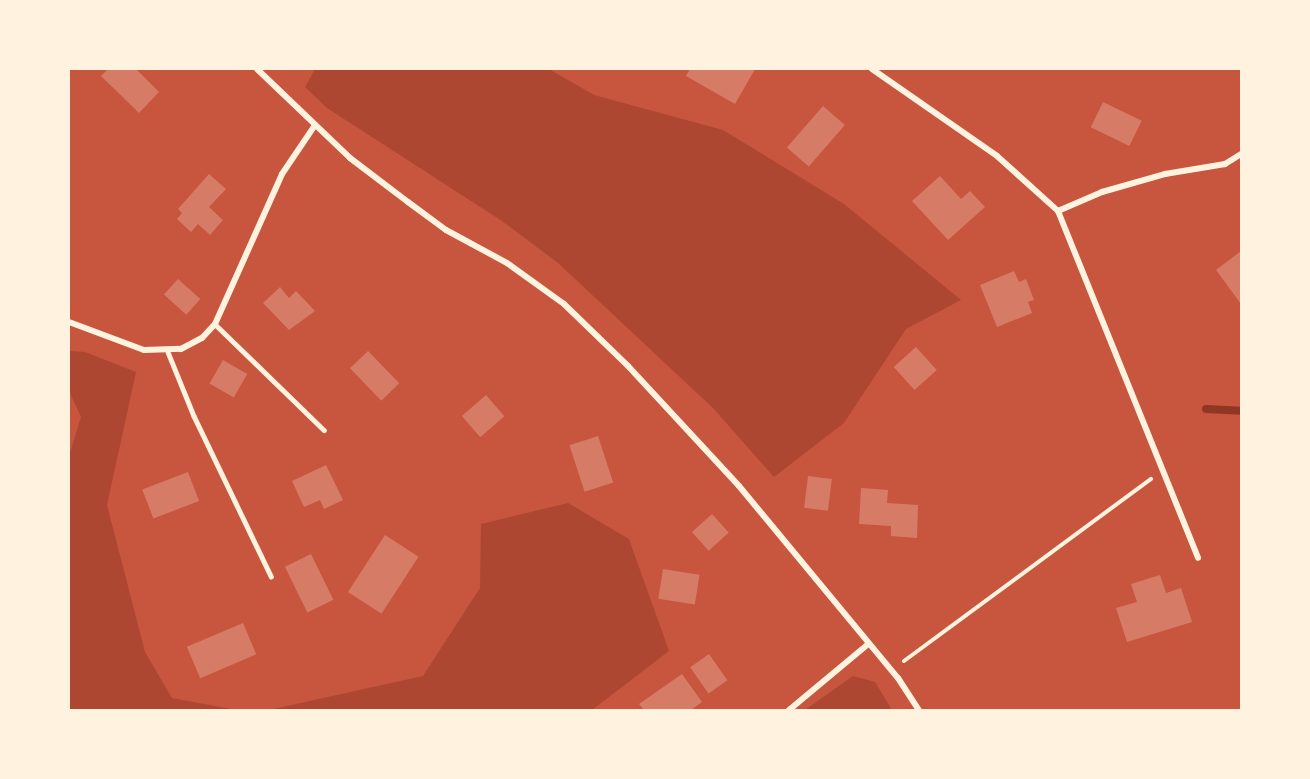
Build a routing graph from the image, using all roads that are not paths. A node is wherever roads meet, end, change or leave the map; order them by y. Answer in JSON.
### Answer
{"nodes":[{"id":1,"x":257,"y":69,"type":"edge"},
{"id":2,"x":872,"y":69,"type":"edge"},
{"id":3,"x":315,"y":125,"type":"junction"},
{"id":4,"x":1241,"y":154,"type":"edge"},
{"id":5,"x":1058,"y":211,"type":"junction"},
{"id":6,"x":69,"y":322,"type":"edge"},
{"id":7,"x":214,"y":324,"type":"junction"},
{"id":8,"x":168,"y":352,"type":"junction"},
{"id":9,"x":324,"y":430,"type":"dead end"},
{"id":10,"x":1198,"y":558,"type":"dead end"},
{"id":11,"x":271,"y":576,"type":"dead end"},
{"id":12,"x":867,"y":645,"type":"junction"},
{"id":13,"x":789,"y":710,"type":"edge"},
{"id":14,"x":919,"y":710,"type":"edge"}],
"edges":[{"from":1,"to":3,"type":"street"},
{"from":2,"to":5,"type":"street"},
{"from":3,"to":7,"type":"street"},
{"from":3,"to":12,"type":"street"},
{"from":4,"to":5,"type":"street"},
{"from":5,"to":10,"type":"street"},
{"from":6,"to":8,"type":"street"},
{"from":7,"to":8,"type":"street"},
{"from":7,"to":9,"type":"lane"},
{"from":8,"to":11,"type":"lane"},
{"from":12,"to":13,"type":"street"},
{"from":12,"to":14,"type":"street"}]}
